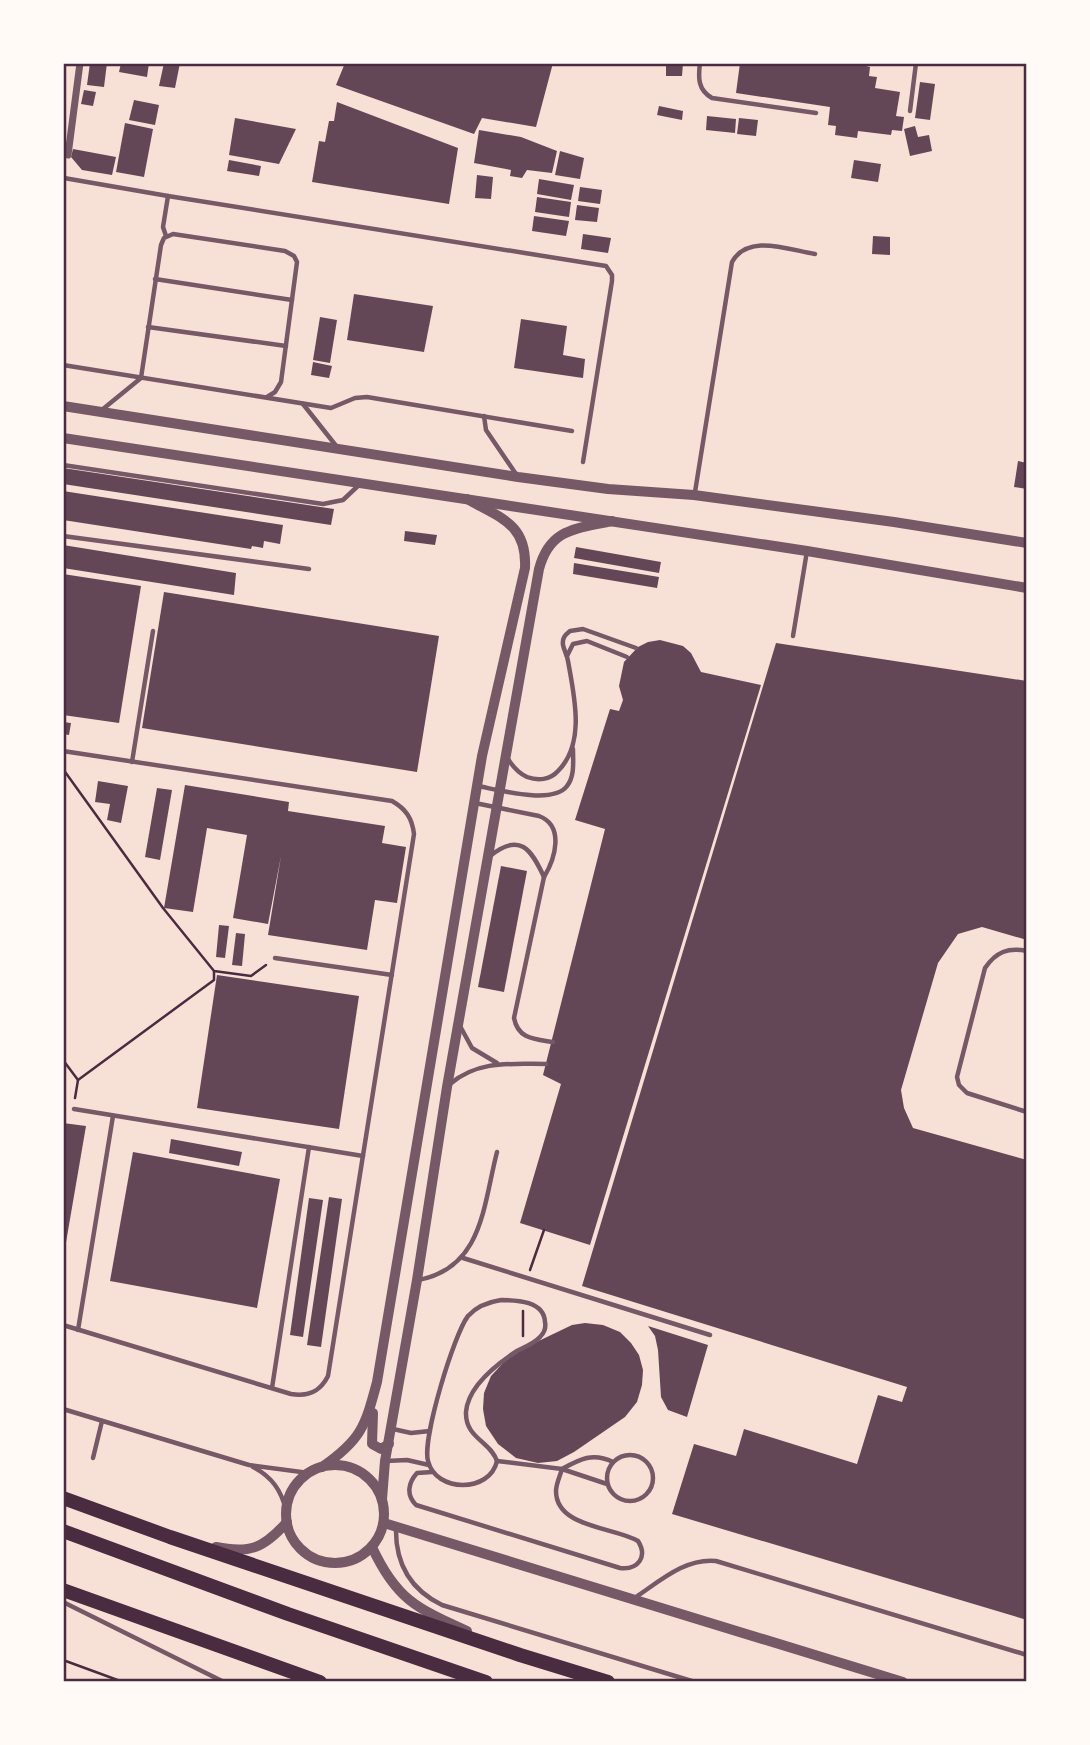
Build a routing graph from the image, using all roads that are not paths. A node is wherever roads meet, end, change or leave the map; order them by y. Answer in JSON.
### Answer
{"nodes":[{"id":1,"x":80,"y":63,"type":"edge"},
{"id":2,"x":700,"y":63,"type":"edge"},
{"id":3,"x":916,"y":63,"type":"edge"},
{"id":4,"x":910,"y":111,"type":"dead end"},
{"id":5,"x":816,"y":113,"type":"dead end"},
{"id":6,"x":68,"y":155,"type":"dead end"},
{"id":7,"x":64,"y":178,"type":"edge"},
{"id":8,"x":168,"y":197,"type":"junction"},
{"id":9,"x":166,"y":236,"type":"junction"},
{"id":10,"x":815,"y":254,"type":"dead end"},
{"id":11,"x":155,"y":279,"type":"junction"},
{"id":12,"x":292,"y":300,"type":"junction"},
{"id":13,"x":148,"y":327,"type":"junction"},
{"id":14,"x":286,"y":346,"type":"junction"},
{"id":15,"x":63,"y":365,"type":"edge"},
{"id":16,"x":141,"y":378,"type":"junction"},
{"id":17,"x":266,"y":398,"type":"junction"},
{"id":18,"x":303,"y":404,"type":"junction"},
{"id":19,"x":63,"y":406,"type":"edge"},
{"id":20,"x":99,"y":412,"type":"junction"},
{"id":21,"x":485,"y":416,"type":"junction"},
{"id":22,"x":572,"y":431,"type":"dead end"},
{"id":23,"x":63,"y":438,"type":"edge"},
{"id":24,"x":339,"y":448,"type":"junction"},
{"id":25,"x":583,"y":462,"type":"dead end"},
{"id":26,"x":63,"y":465,"type":"edge"},
{"id":27,"x":518,"y":477,"type":"junction"},
{"id":28,"x":362,"y":483,"type":"junction"},
{"id":29,"x":694,"y":495,"type":"junction"},
{"id":30,"x":467,"y":499,"type":"junction"},
{"id":31,"x":612,"y":521,"type":"junction"},
{"id":32,"x":63,"y":536,"type":"edge"},
{"id":33,"x":1027,"y":543,"type":"edge"},
{"id":34,"x":807,"y":551,"type":"junction"},
{"id":35,"x":309,"y":569,"type":"dead end"},
{"id":36,"x":1027,"y":588,"type":"edge"},
{"id":37,"x":153,"y":631,"type":"dead end"},
{"id":38,"x":793,"y":636,"type":"dead end"},
{"id":39,"x":636,"y":648,"type":"dead end"},
{"id":40,"x":567,"y":657,"type":"junction"},
{"id":41,"x":627,"y":657,"type":"dead end"},
{"id":42,"x":573,"y":748,"type":"junction"},
{"id":43,"x":63,"y":751,"type":"edge"},
{"id":44,"x":505,"y":755,"type":"junction"},
{"id":45,"x":132,"y":762,"type":"junction"},
{"id":46,"x":477,"y":786,"type":"junction"},
{"id":47,"x":499,"y":790,"type":"junction"},
{"id":48,"x":474,"y":803,"type":"junction"},
{"id":49,"x":496,"y":807,"type":"junction"},
{"id":50,"x":487,"y":859,"type":"junction"},
{"id":51,"x":544,"y":877,"type":"junction"},
{"id":52,"x":1027,"y":951,"type":"edge"},
{"id":53,"x":275,"y":958,"type":"road end"},
{"id":54,"x":392,"y":975,"type":"junction"},
{"id":55,"x":458,"y":1021,"type":"junction"},
{"id":56,"x":553,"y":1042,"type":"dead end"},
{"id":57,"x":498,"y":1064,"type":"junction"},
{"id":58,"x":546,"y":1064,"type":"dead end"},
{"id":59,"x":447,"y":1087,"type":"junction"},
{"id":60,"x":74,"y":1109,"type":"road end"},
{"id":61,"x":1027,"y":1112,"type":"edge"},
{"id":62,"x":113,"y":1116,"type":"junction"},
{"id":63,"x":309,"y":1147,"type":"junction"},
{"id":64,"x":497,"y":1152,"type":"dead end"},
{"id":65,"x":363,"y":1156,"type":"junction"},
{"id":66,"x":463,"y":1258,"type":"junction"},
{"id":67,"x":417,"y":1280,"type":"junction"},
{"id":68,"x":63,"y":1325,"type":"edge"},
{"id":69,"x":78,"y":1330,"type":"junction"},
{"id":70,"x":710,"y":1335,"type":"dead end"},
{"id":71,"x":377,"y":1382,"type":"junction"},
{"id":72,"x":272,"y":1388,"type":"junction"},
{"id":73,"x":63,"y":1409,"type":"edge"},
{"id":74,"x":102,"y":1421,"type":"junction"},
{"id":75,"x":392,"y":1428,"type":"junction"},
{"id":76,"x":430,"y":1431,"type":"junction"},
{"id":77,"x":389,"y":1444,"type":"junction"},
{"id":78,"x":93,"y":1458,"type":"dead end"},
{"id":79,"x":385,"y":1461,"type":"junction"},
{"id":80,"x":498,"y":1461,"type":"junction"},
{"id":81,"x":613,"y":1462,"type":"junction"},
{"id":82,"x":249,"y":1465,"type":"junction"},
{"id":83,"x":429,"y":1465,"type":"junction"},
{"id":84,"x":322,"y":1467,"type":"junction"},
{"id":85,"x":562,"y":1469,"type":"junction"},
{"id":86,"x":432,"y":1472,"type":"junction"},
{"id":87,"x":309,"y":1473,"type":"junction"},
{"id":88,"x":607,"y":1483,"type":"junction"},
{"id":89,"x":63,"y":1498,"type":"edge"},
{"id":90,"x":382,"y":1499,"type":"junction"},
{"id":91,"x":286,"y":1510,"type":"junction"},
{"id":92,"x":287,"y":1522,"type":"junction"},
{"id":93,"x":384,"y":1523,"type":"junction"},
{"id":94,"x":396,"y":1527,"type":"junction"},
{"id":95,"x":63,"y":1531,"type":"edge"},
{"id":96,"x":170,"y":1537,"type":"junction"},
{"id":97,"x":372,"y":1547,"type":"junction"},
{"id":98,"x":63,"y":1590,"type":"edge"},
{"id":99,"x":633,"y":1599,"type":"junction"},
{"id":100,"x":63,"y":1602,"type":"edge"},
{"id":101,"x":520,"y":1655,"type":"junction"},
{"id":102,"x":1027,"y":1655,"type":"edge"},
{"id":103,"x":224,"y":1682,"type":"edge"},
{"id":104,"x":320,"y":1682,"type":"edge"},
{"id":105,"x":486,"y":1682,"type":"edge"},
{"id":106,"x":608,"y":1682,"type":"edge"},
{"id":107,"x":695,"y":1682,"type":"edge"},
{"id":108,"x":904,"y":1682,"type":"edge"}],
"edges":[{"from":1,"to":6,"type":"street"},
{"from":2,"to":5,"type":"lane"},
{"from":3,"to":4,"type":"lane"},
{"from":7,"to":8,"type":"lane"},
{"from":8,"to":9,"type":"lane"},
{"from":8,"to":25,"type":"lane"},
{"from":9,"to":11,"type":"lane"},
{"from":9,"to":12,"type":"lane"},
{"from":10,"to":29,"type":"lane"},
{"from":11,"to":12,"type":"lane"},
{"from":11,"to":13,"type":"lane"},
{"from":12,"to":14,"type":"lane"},
{"from":13,"to":14,"type":"lane"},
{"from":13,"to":16,"type":"lane"},
{"from":14,"to":17,"type":"lane"},
{"from":15,"to":16,"type":"lane"},
{"from":16,"to":17,"type":"lane"},
{"from":16,"to":20,"type":"lane"},
{"from":17,"to":18,"type":"lane"},
{"from":18,"to":21,"type":"lane"},
{"from":18,"to":24,"type":"lane"},
{"from":19,"to":20,"type":"street"},
{"from":20,"to":24,"type":"street"},
{"from":21,"to":22,"type":"lane"},
{"from":21,"to":27,"type":"lane"},
{"from":23,"to":28,"type":"street"},
{"from":24,"to":27,"type":"street"},
{"from":26,"to":28,"type":"lane"},
{"from":27,"to":29,"type":"street"},
{"from":28,"to":30,"type":"street"},
{"from":29,"to":33,"type":"street"},
{"from":30,"to":31,"type":"street"},
{"from":30,"to":46,"type":"street"},
{"from":31,"to":34,"type":"street"},
{"from":31,"to":44,"type":"street"},
{"from":32,"to":35,"type":"lane"},
{"from":34,"to":36,"type":"street"},
{"from":34,"to":38,"type":"lane"},
{"from":37,"to":45,"type":"lane"},
{"from":39,"to":40,"type":"lane"},
{"from":40,"to":41,"type":"lane"},
{"from":40,"to":42,"type":"lane"},
{"from":42,"to":44,"type":"lane"},
{"from":42,"to":47,"type":"lane"},
{"from":43,"to":45,"type":"lane"},
{"from":44,"to":47,"type":"street"},
{"from":45,"to":54,"type":"lane"},
{"from":46,"to":47,"type":"lane"},
{"from":46,"to":48,"type":"street"},
{"from":47,"to":49,"type":"street"},
{"from":48,"to":49,"type":"lane"},
{"from":48,"to":71,"type":"street"},
{"from":49,"to":50,"type":"street"},
{"from":49,"to":51,"type":"lane"},
{"from":50,"to":51,"type":"lane"},
{"from":50,"to":55,"type":"street"},
{"from":51,"to":56,"type":"lane"},
{"from":52,"to":61,"type":"lane"},
{"from":53,"to":54,"type":"lane"},
{"from":54,"to":65,"type":"lane"},
{"from":55,"to":57,"type":"lane"},
{"from":55,"to":59,"type":"street"},
{"from":57,"to":58,"type":"lane"},
{"from":57,"to":59,"type":"lane"},
{"from":59,"to":67,"type":"street"},
{"from":60,"to":62,"type":"lane"},
{"from":62,"to":63,"type":"lane"},
{"from":62,"to":69,"type":"lane"},
{"from":63,"to":65,"type":"lane"},
{"from":63,"to":72,"type":"lane"},
{"from":64,"to":66,"type":"lane"},
{"from":65,"to":72,"type":"lane"},
{"from":66,"to":67,"type":"lane"},
{"from":66,"to":70,"type":"lane"},
{"from":67,"to":75,"type":"street"},
{"from":68,"to":69,"type":"lane"},
{"from":69,"to":72,"type":"lane"},
{"from":71,"to":77,"type":"street"},
{"from":71,"to":84,"type":"street"},
{"from":73,"to":74,"type":"lane"},
{"from":74,"to":78,"type":"lane"},
{"from":74,"to":82,"type":"lane"},
{"from":75,"to":76,"type":"lane"},
{"from":75,"to":77,"type":"street"},
{"from":76,"to":80,"type":"lane"},
{"from":76,"to":83,"type":"lane"},
{"from":77,"to":79,"type":"street"},
{"from":79,"to":83,"type":"lane"},
{"from":79,"to":90,"type":"street"},
{"from":80,"to":85,"type":"lane"},
{"from":80,"to":86,"type":"lane"},
{"from":81,"to":85,"type":"lane"},
{"from":81,"to":88,"type":"lane"},
{"from":81,"to":88,"type":"lane"},
{"from":82,"to":87,"type":"lane"},
{"from":82,"to":91,"type":"lane"},
{"from":83,"to":86,"type":"lane"},
{"from":84,"to":87,"type":"street"},
{"from":84,"to":90,"type":"street"},
{"from":85,"to":86,"type":"lane"},
{"from":85,"to":88,"type":"lane"},
{"from":87,"to":91,"type":"street"},
{"from":89,"to":96,"type":"main road"},
{"from":90,"to":93,"type":"street"},
{"from":91,"to":92,"type":"street"},
{"from":92,"to":96,"type":"street"},
{"from":92,"to":97,"type":"street"},
{"from":93,"to":94,"type":"street"},
{"from":93,"to":97,"type":"street"},
{"from":94,"to":99,"type":"street"},
{"from":94,"to":107,"type":"lane"},
{"from":95,"to":105,"type":"main road"},
{"from":96,"to":101,"type":"main road"},
{"from":97,"to":101,"type":"street"},
{"from":98,"to":104,"type":"main road"},
{"from":99,"to":102,"type":"lane"},
{"from":99,"to":108,"type":"street"},
{"from":100,"to":103,"type":"lane"},
{"from":101,"to":106,"type":"main road"}]}
